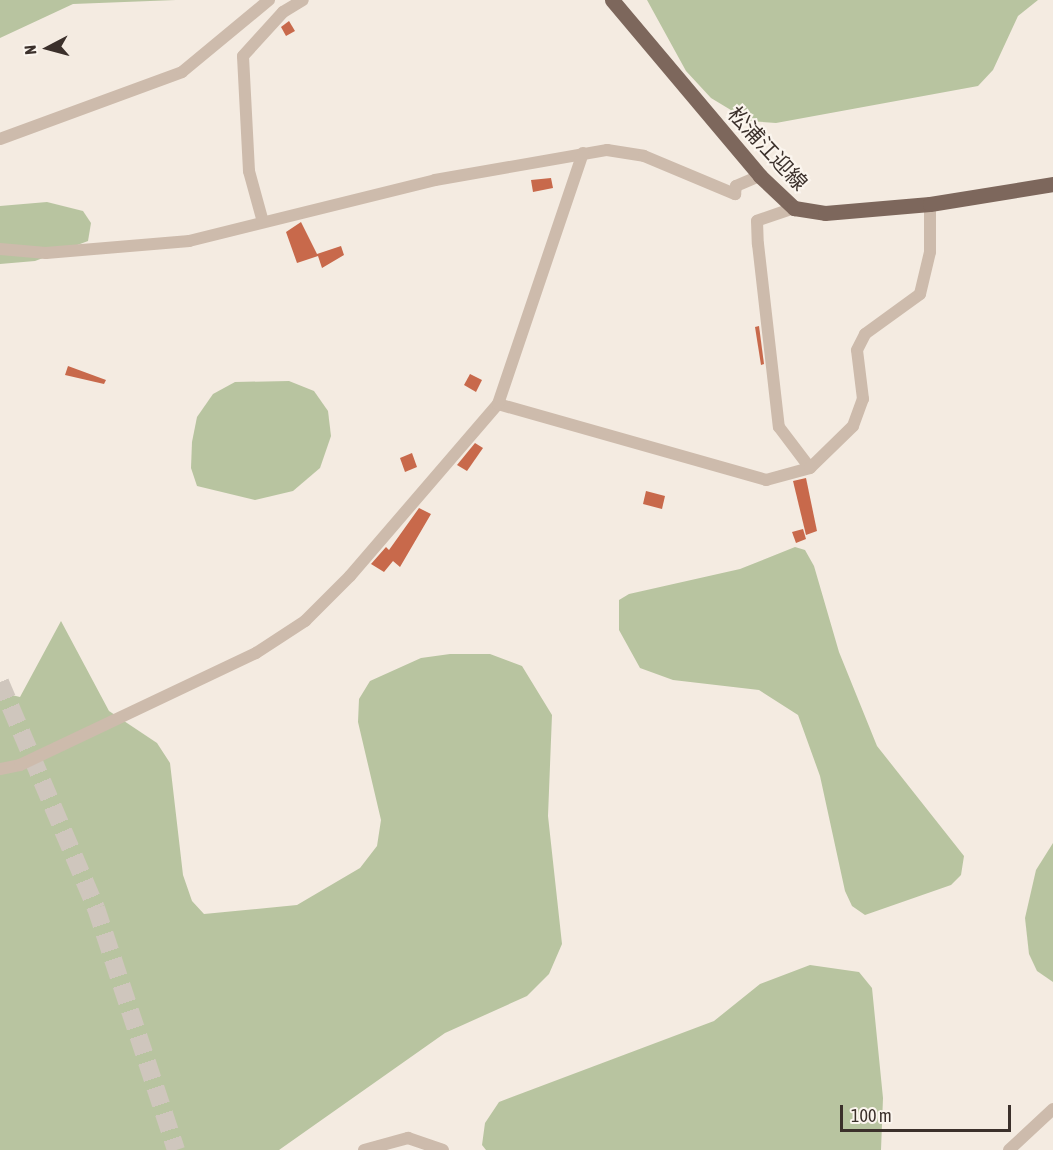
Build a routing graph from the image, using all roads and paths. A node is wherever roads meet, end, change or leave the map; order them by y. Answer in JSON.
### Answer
{"nodes":[{"id":1,"x":269,"y":0,"type":"edge"},
{"id":2,"x":303,"y":0,"type":"edge"},
{"id":3,"x":612,"y":0,"type":"edge"},
{"id":4,"x":0,"y":139,"type":"edge"},
{"id":5,"x":583,"y":153,"type":"junction"},
{"id":6,"x":760,"y":176,"type":"junction"},
{"id":7,"x":1053,"y":184,"type":"edge"},
{"id":8,"x":930,"y":204,"type":"junction"},
{"id":9,"x":794,"y":208,"type":"junction"},
{"id":10,"x":263,"y":222,"type":"junction"},
{"id":11,"x":0,"y":249,"type":"edge"},
{"id":12,"x":498,"y":404,"type":"junction"},
{"id":13,"x":810,"y":468,"type":"junction"},
{"id":14,"x":0,"y":769,"type":"edge"},
{"id":15,"x":1053,"y":1110,"type":"edge"},
{"id":16,"x":364,"y":1150,"type":"edge"},
{"id":17,"x":443,"y":1150,"type":"edge"},
{"id":18,"x":1009,"y":1150,"type":"edge"}],
"edges":[{"from":1,"to":4,"type":"street"},
{"from":2,"to":10,"type":"street"},
{"from":3,"to":6,"type":"main road","name":"松浦江迎線"},
{"from":5,"to":6,"type":"street"},
{"from":5,"to":10,"type":"street"},
{"from":5,"to":12,"type":"street"},
{"from":6,"to":9,"type":"main road","name":"松浦江迎線"},
{"from":7,"to":8,"type":"main road","name":"松浦江迎線"},
{"from":8,"to":9,"type":"main road","name":"松浦江迎線"},
{"from":8,"to":13,"type":"street"},
{"from":9,"to":13,"type":"street"},
{"from":10,"to":11,"type":"street"},
{"from":12,"to":13,"type":"street"},
{"from":12,"to":14,"type":"street"},
{"from":15,"to":18,"type":"street"},
{"from":16,"to":17,"type":"street"}]}
